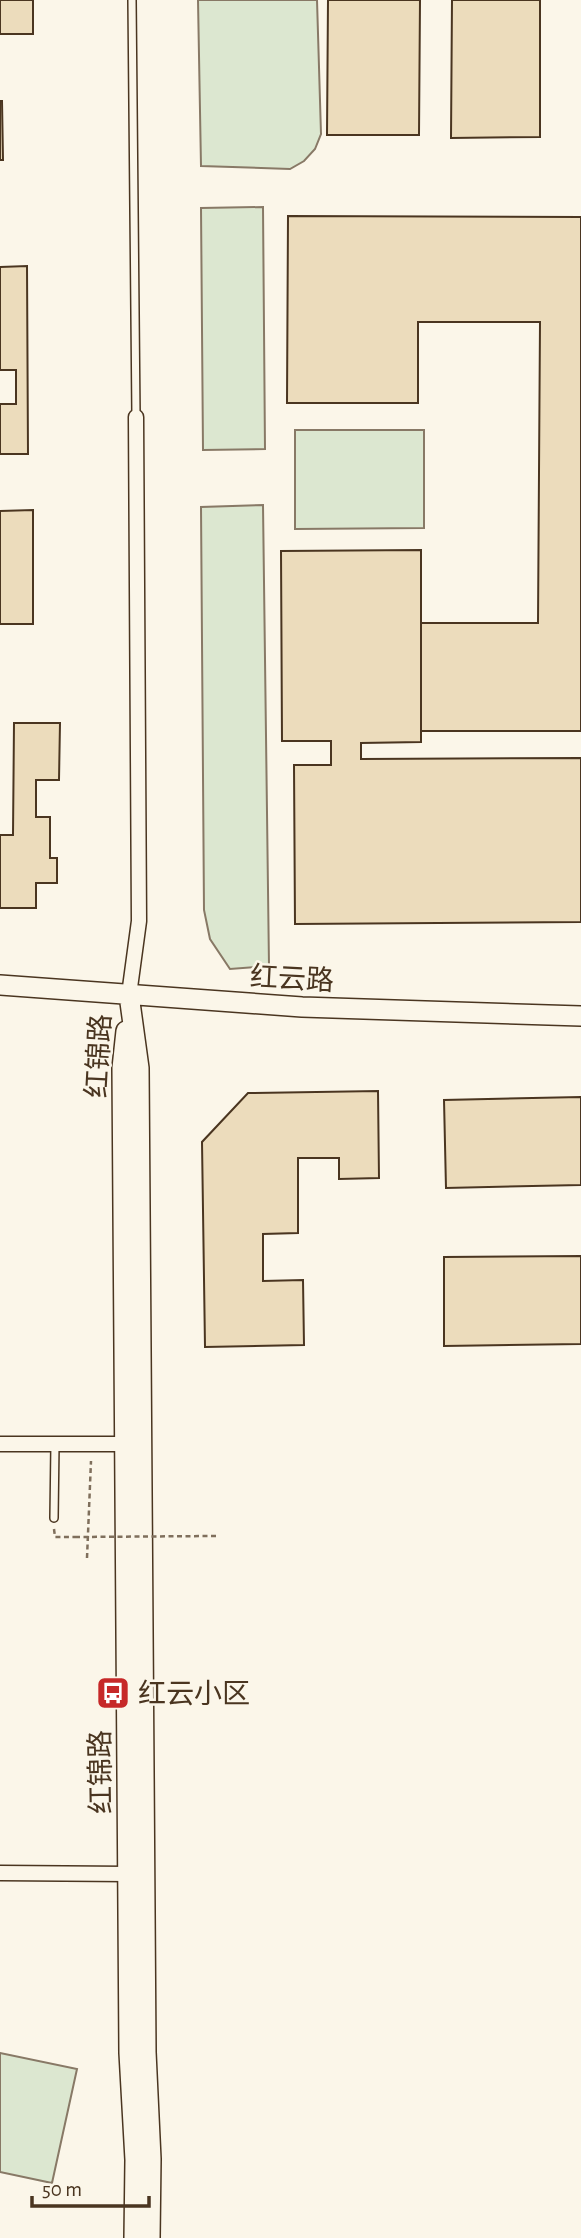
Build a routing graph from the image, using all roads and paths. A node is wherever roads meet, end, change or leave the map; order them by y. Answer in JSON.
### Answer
{"nodes":[{"id":1,"x":132,"y":0,"type":"edge"},
{"id":2,"x":136,"y":416,"type":"joint"},
{"id":3,"x":0,"y":985,"type":"edge"},
{"id":4,"x":129,"y":995,"type":"junction"},
{"id":5,"x":581,"y":1016,"type":"edge"},
{"id":6,"x":0,"y":1444,"type":"edge"},
{"id":7,"x":55,"y":1444,"type":"junction"},
{"id":8,"x":125,"y":1444,"type":"junction"},
{"id":9,"x":91,"y":1461,"type":"dead end"},
{"id":10,"x":54,"y":1518,"type":"joint"},
{"id":11,"x":216,"y":1536,"type":"dead end"},
{"id":12,"x":87,"y":1558,"type":"dead end"},
{"id":13,"x":0,"y":1873,"type":"edge"},
{"id":14,"x":130,"y":1874,"type":"junction"},
{"id":15,"x":134,"y":2238,"type":"edge"},
{"id":16,"x":150,"y":2238,"type":"edge"}],
"edges":[{"from":1,"to":2,"type":"lane"},
{"from":2,"to":4,"type":"street"},
{"from":3,"to":4,"type":"street","name":"红云路"},
{"from":4,"to":5,"type":"street","name":"红云路"},
{"from":4,"to":8,"type":"street","name":"红锦路"},
{"from":4,"to":16,"type":"street","name":"红锦路"},
{"from":6,"to":7,"type":"street"},
{"from":7,"to":8,"type":"street"},
{"from":7,"to":10,"type":"lane"},
{"from":8,"to":14,"type":"street","name":"红锦路"},
{"from":9,"to":12,"type":"path"},
{"from":10,"to":11,"type":"path","bridge":true},
{"from":13,"to":14,"type":"street"},
{"from":14,"to":15,"type":"street","name":"红锦路"}]}
